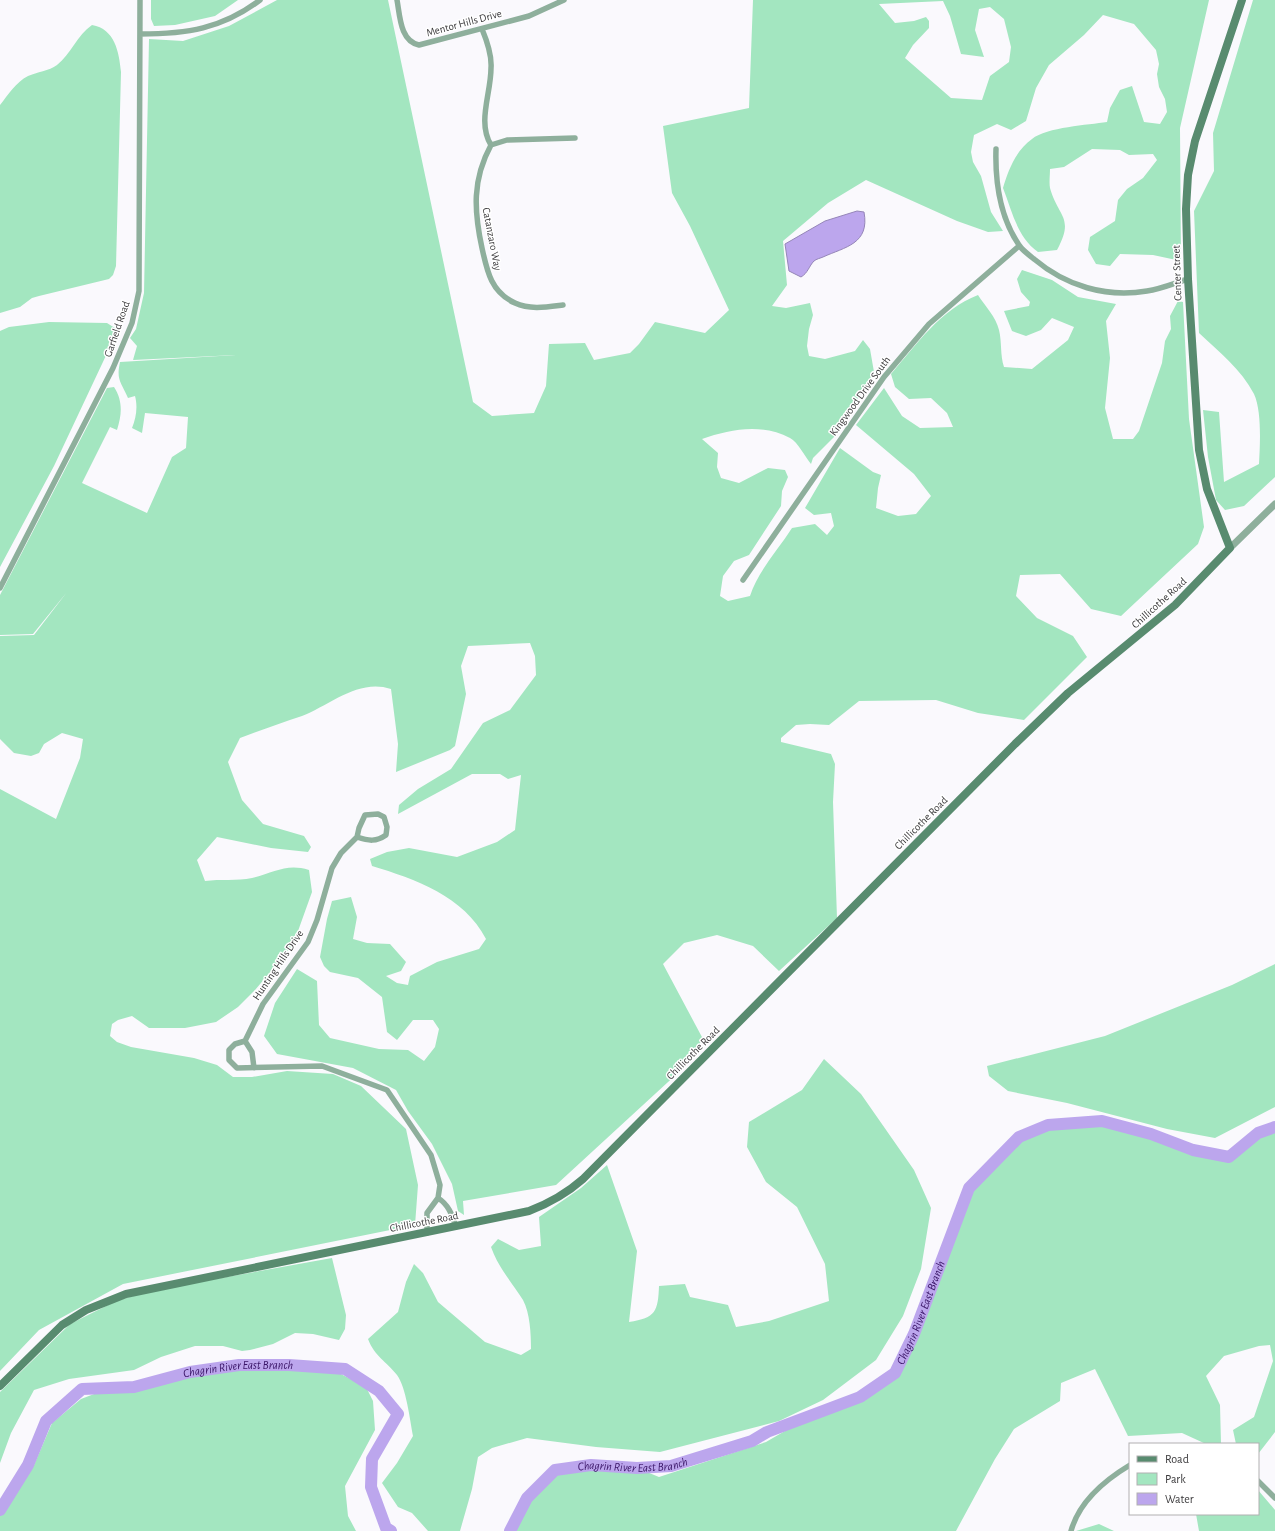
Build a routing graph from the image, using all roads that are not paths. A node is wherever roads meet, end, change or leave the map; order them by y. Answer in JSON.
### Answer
{"nodes":[{"id":1,"x":140,"y":0,"type":"edge"},
{"id":2,"x":260,"y":0,"type":"edge"},
{"id":3,"x":397,"y":0,"type":"edge"},
{"id":4,"x":564,"y":0,"type":"edge"},
{"id":5,"x":1242,"y":0,"type":"edge"},
{"id":6,"x":482,"y":29,"type":"junction"},
{"id":7,"x":140,"y":34,"type":"junction"},
{"id":8,"x":575,"y":138,"type":"dead end"},
{"id":9,"x":491,"y":145,"type":"junction"},
{"id":10,"x":996,"y":149,"type":"dead end"},
{"id":11,"x":1019,"y":246,"type":"junction"},
{"id":12,"x":1188,"y":279,"type":"junction"},
{"id":13,"x":563,"y":305,"type":"dead end"},
{"id":14,"x":1275,"y":504,"type":"edge"},
{"id":15,"x":1230,"y":548,"type":"junction"},
{"id":16,"x":743,"y":580,"type":"dead end"},
{"id":17,"x":0,"y":588,"type":"edge"},
{"id":18,"x":357,"y":837,"type":"junction"},
{"id":19,"x":245,"y":1041,"type":"junction"},
{"id":20,"x":254,"y":1068,"type":"junction"},
{"id":21,"x":438,"y":1198,"type":"junction"},
{"id":22,"x":456,"y":1227,"type":"junction"},
{"id":23,"x":427,"y":1233,"type":"junction"},
{"id":24,"x":0,"y":1386,"type":"edge"},
{"id":25,"x":1129,"y":1466,"type":"edge"},
{"id":26,"x":1259,"y":1482,"type":"edge"},
{"id":27,"x":1275,"y":1498,"type":"edge"},
{"id":28,"x":1071,"y":1531,"type":"edge"}],
"edges":[{"from":1,"to":7,"type":"street","name":"Garfield Road"},
{"from":2,"to":7,"type":"street"},
{"from":3,"to":6,"type":"street","name":"Mentor Hills Drive"},
{"from":4,"to":6,"type":"street","name":"Mentor Hills Drive"},
{"from":5,"to":12,"type":"main road","name":"Center Street"},
{"from":6,"to":9,"type":"street"},
{"from":7,"to":17,"type":"street","name":"Garfield Road"},
{"from":8,"to":9,"type":"street"},
{"from":9,"to":13,"type":"street","name":"Catanzaro Way"},
{"from":10,"to":11,"type":"street"},
{"from":11,"to":12,"type":"street"},
{"from":11,"to":16,"type":"street","name":"Kingwood Drive South"},
{"from":12,"to":15,"type":"main road","name":"Center Street"},
{"from":14,"to":15,"type":"street","name":"Chillicothe Road"},
{"from":15,"to":22,"type":"main road","name":"Chillicothe Road"},
{"from":18,"to":18,"type":"street","name":"Hunting Hills Drive"},
{"from":18,"to":19,"type":"street","name":"Hunting Hills Drive"},
{"from":19,"to":20,"type":"street"},
{"from":19,"to":20,"type":"street"},
{"from":20,"to":21,"type":"street"},
{"from":21,"to":22,"type":"street"},
{"from":21,"to":23,"type":"street"},
{"from":22,"to":23,"type":"main road","name":"Chillicothe Road"},
{"from":23,"to":24,"type":"main road","name":"Chillicothe Road"},
{"from":25,"to":28,"type":"street"},
{"from":26,"to":27,"type":"street"}]}
